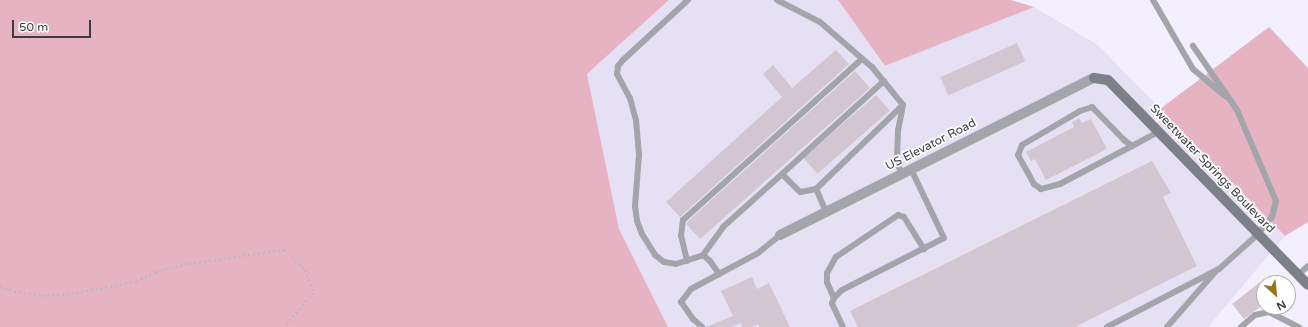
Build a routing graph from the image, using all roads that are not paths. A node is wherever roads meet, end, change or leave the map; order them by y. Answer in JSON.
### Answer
{"nodes":[{"id":1,"x":688,"y":0,"type":"edge"},
{"id":2,"x":777,"y":0,"type":"edge"},
{"id":3,"x":1153,"y":0,"type":"edge"},
{"id":4,"x":1193,"y":46,"type":"dead end"},
{"id":5,"x":862,"y":58,"type":"junction"},
{"id":6,"x":1094,"y":78,"type":"joint"},
{"id":7,"x":884,"y":81,"type":"junction"},
{"id":8,"x":1231,"y":101,"type":"junction"},
{"id":9,"x":903,"y":105,"type":"junction"},
{"id":10,"x":1158,"y":132,"type":"junction"},
{"id":11,"x":1132,"y":146,"type":"junction"},
{"id":12,"x":906,"y":171,"type":"junction"},
{"id":13,"x":782,"y":174,"type":"junction"},
{"id":14,"x":816,"y":188,"type":"junction"},
{"id":15,"x":826,"y":212,"type":"junction"},
{"id":16,"x":780,"y":235,"type":"joint"},
{"id":17,"x":1257,"y":235,"type":"junction"},
{"id":18,"x":924,"y":249,"type":"junction"},
{"id":19,"x":703,"y":255,"type":"junction"},
{"id":20,"x":687,"y":261,"type":"junction"},
{"id":21,"x":1308,"y":266,"type":"edge"},
{"id":22,"x":1219,"y":269,"type":"junction"},
{"id":23,"x":719,"y":274,"type":"junction"},
{"id":24,"x":1298,"y":275,"type":"junction"},
{"id":25,"x":1308,"y":285,"type":"edge"},
{"id":26,"x":834,"y":298,"type":"junction"},
{"id":27,"x":702,"y":327,"type":"edge"},
{"id":28,"x":843,"y":327,"type":"edge"},
{"id":29,"x":1107,"y":327,"type":"edge"},
{"id":30,"x":1167,"y":327,"type":"edge"},
{"id":31,"x":1241,"y":327,"type":"edge"},
{"id":32,"x":1298,"y":327,"type":"edge"}],
"edges":[{"from":1,"to":20,"type":"lane"},
{"from":2,"to":5,"type":"lane"},
{"from":3,"to":8,"type":"lane"},
{"from":4,"to":8,"type":"lane"},
{"from":5,"to":7,"type":"lane"},
{"from":5,"to":20,"type":"lane"},
{"from":6,"to":10,"type":"street","name":"Sweetwater Springs Boulevard"},
{"from":6,"to":12,"type":"street","name":"US Elevator Road"},
{"from":7,"to":9,"type":"lane"},
{"from":7,"to":13,"type":"lane"},
{"from":8,"to":17,"type":"lane"},
{"from":9,"to":12,"type":"lane"},
{"from":9,"to":14,"type":"lane"},
{"from":10,"to":11,"type":"lane"},
{"from":10,"to":17,"type":"street","name":"Sweetwater Springs Boulevard"},
{"from":11,"to":11,"type":"lane"},
{"from":12,"to":15,"type":"street","name":"US Elevator Road"},
{"from":12,"to":18,"type":"lane"},
{"from":13,"to":14,"type":"lane"},
{"from":13,"to":19,"type":"lane"},
{"from":14,"to":15,"type":"lane"},
{"from":15,"to":16,"type":"street","name":"US Elevator Road"},
{"from":16,"to":23,"type":"lane"},
{"from":17,"to":22,"type":"lane"},
{"from":17,"to":24,"type":"street","name":"Sweetwater Springs Boulevard"},
{"from":18,"to":26,"type":"lane"},
{"from":18,"to":26,"type":"lane"},
{"from":19,"to":20,"type":"lane"},
{"from":19,"to":23,"type":"lane"},
{"from":21,"to":24,"type":"lane"},
{"from":22,"to":29,"type":"lane"},
{"from":22,"to":30,"type":"lane"},
{"from":23,"to":27,"type":"lane"},
{"from":24,"to":25,"type":"street","name":"Sweetwater Springs Boulevard"},
{"from":26,"to":28,"type":"lane"},
{"from":31,"to":32,"type":"lane"}]}
